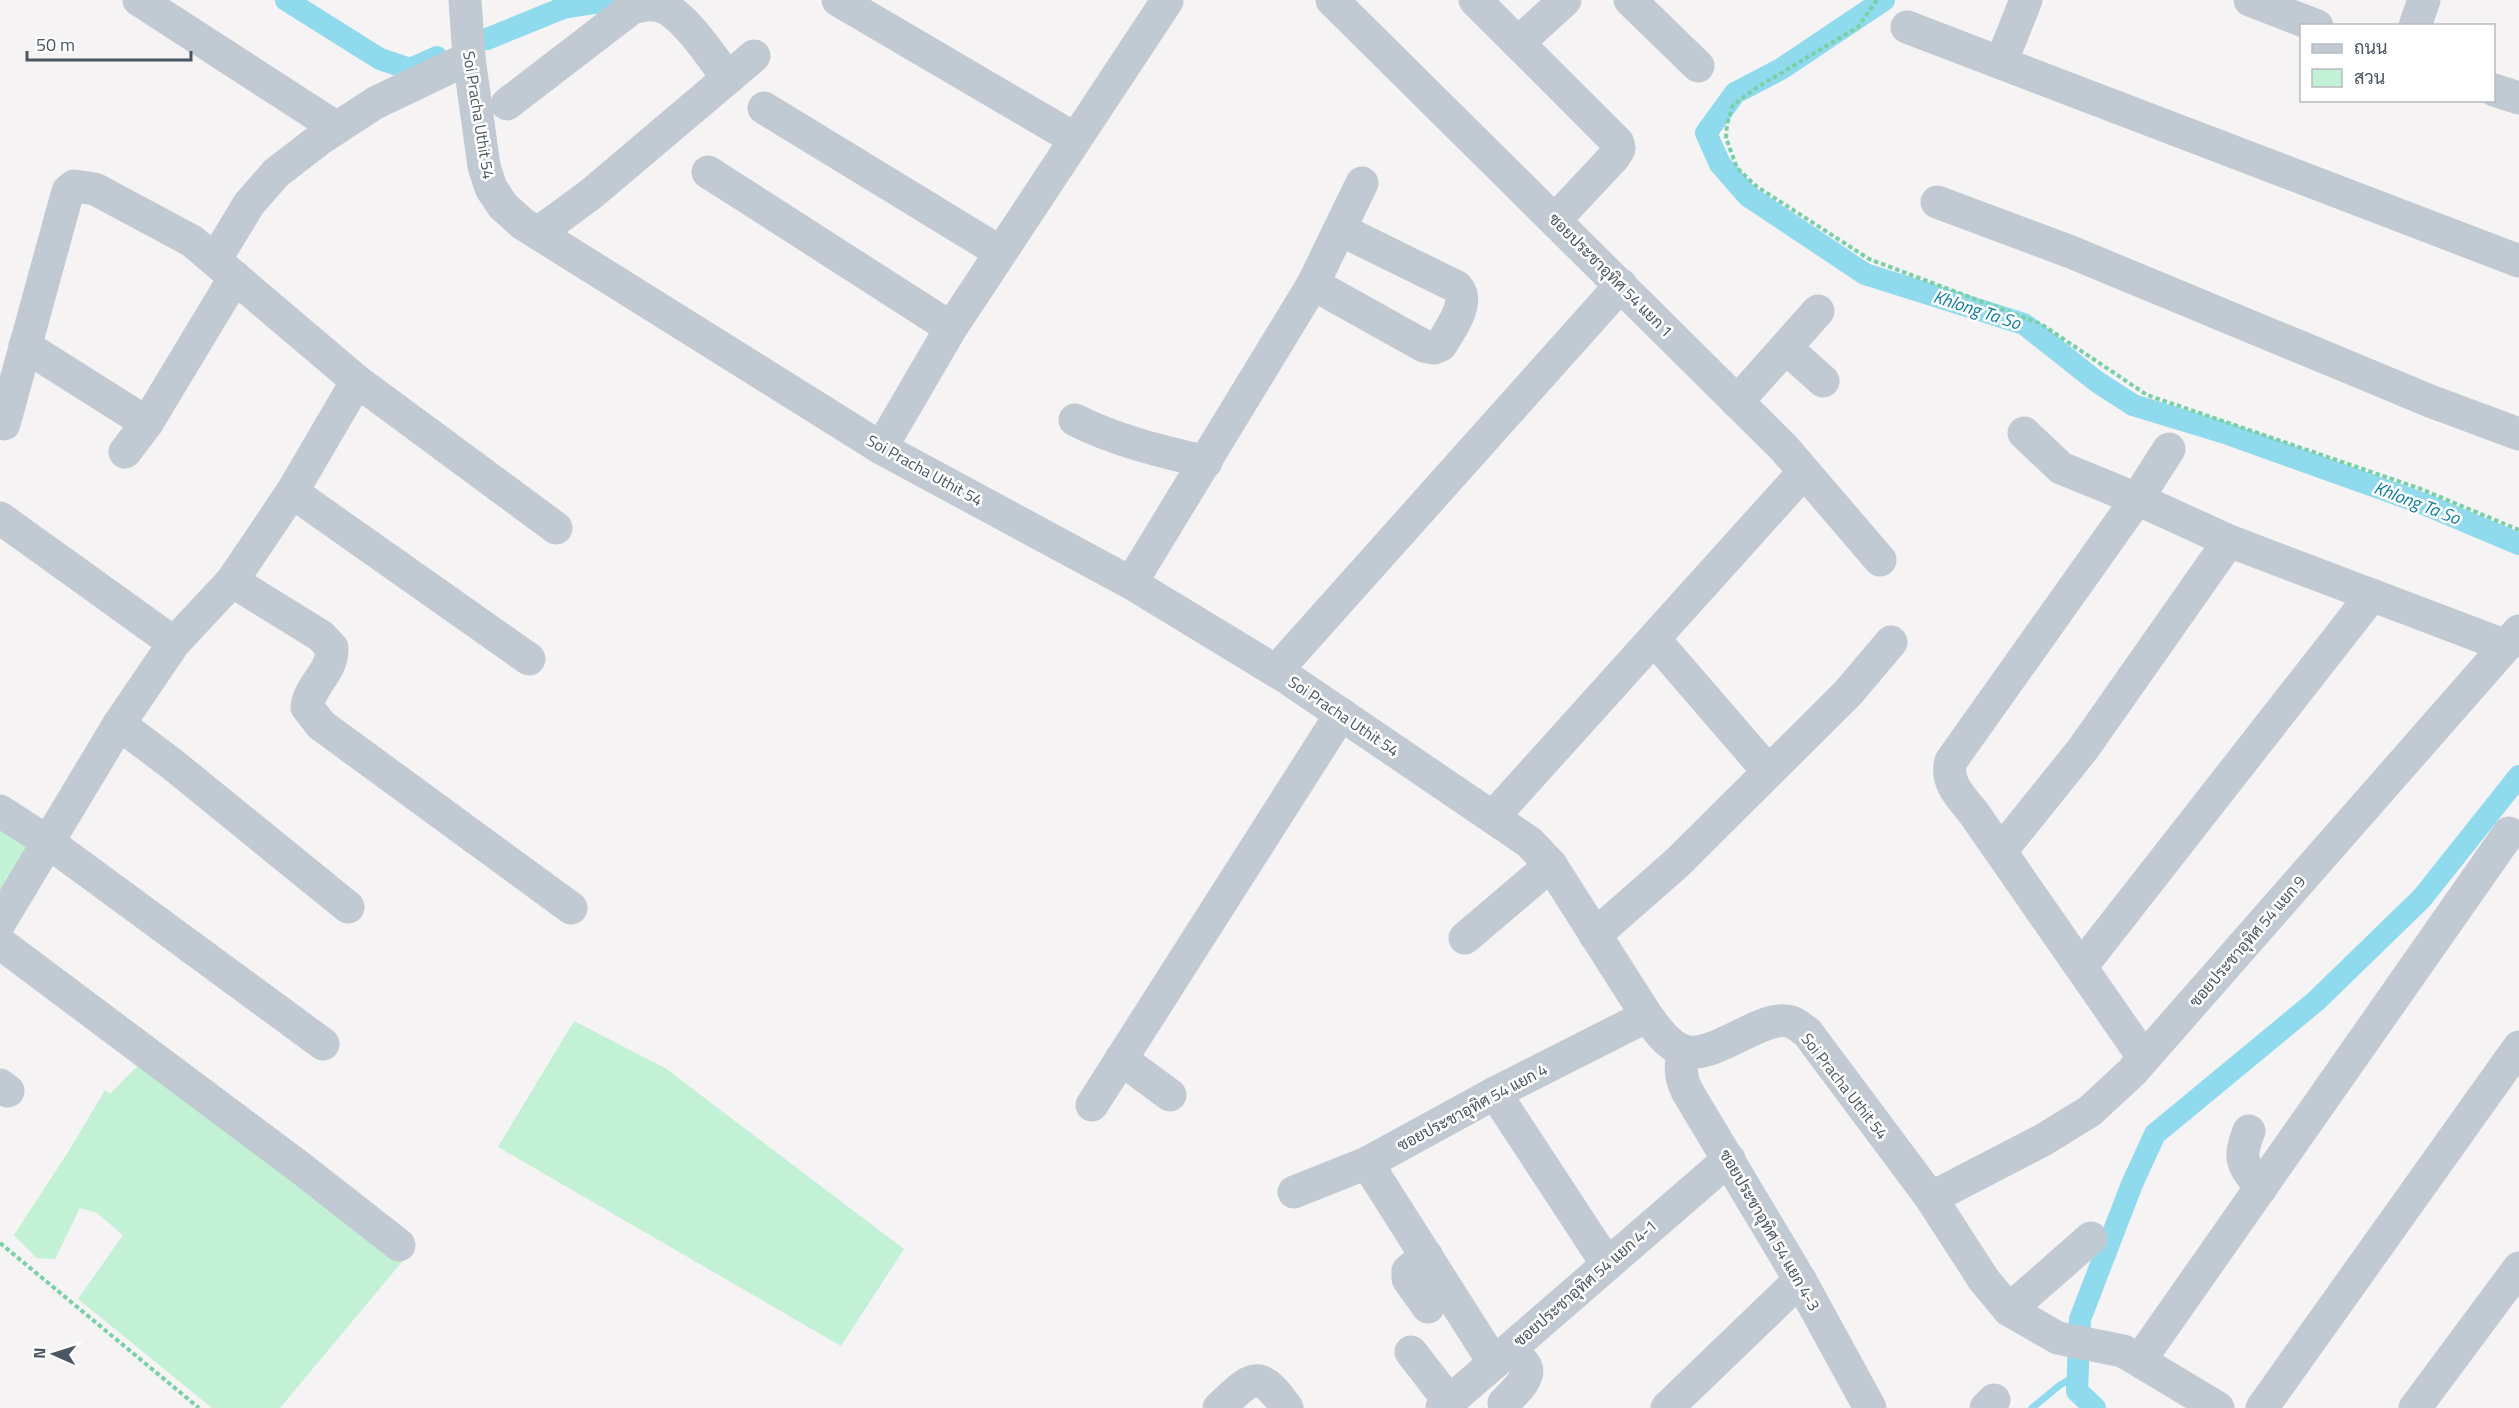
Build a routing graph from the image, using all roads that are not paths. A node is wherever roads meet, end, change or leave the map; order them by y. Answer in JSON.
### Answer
{"nodes":[{"id":1,"x":139,"y":0,"type":"edge"},
{"id":2,"x":465,"y":0,"type":"edge"},
{"id":3,"x":838,"y":0,"type":"edge"},
{"id":4,"x":1332,"y":0,"type":"edge"},
{"id":5,"x":1475,"y":0,"type":"edge"},
{"id":6,"x":1565,"y":0,"type":"edge"},
{"id":7,"x":1630,"y":0,"type":"edge"},
{"id":8,"x":2026,"y":0,"type":"edge"},
{"id":9,"x":2424,"y":0,"type":"edge"},
{"id":10,"x":1167,"y":1,"type":"edge"},
{"id":11,"x":2264,"y":3,"type":"edge"},
{"id":12,"x":2312,"y":24,"type":"edge"},
{"id":13,"x":2416,"y":24,"type":"edge"},
{"id":14,"x":1906,"y":27,"type":"dead end"},
{"id":15,"x":1518,"y":43,"type":"junction"},
{"id":16,"x":754,"y":56,"type":"dead end"},
{"id":17,"x":469,"y":58,"type":"junction"},
{"id":18,"x":2001,"y":63,"type":"junction"},
{"id":19,"x":1698,"y":66,"type":"dead end"},
{"id":20,"x":728,"y":78,"type":"junction"},
{"id":21,"x":2495,"y":91,"type":"edge"},
{"id":22,"x":2519,"y":99,"type":"edge"},
{"id":23,"x":507,"y":104,"type":"dead end"},
{"id":24,"x":764,"y":108,"type":"dead end"},
{"id":25,"x":337,"y":128,"type":"junction"},
{"id":26,"x":1075,"y":139,"type":"junction"},
{"id":27,"x":708,"y":172,"type":"dead end"},
{"id":28,"x":1362,"y":183,"type":"dead end"},
{"id":29,"x":1937,"y":202,"type":"dead end"},
{"id":30,"x":1555,"y":220,"type":"junction"},
{"id":31,"x":1341,"y":230,"type":"junction"},
{"id":32,"x":538,"y":233,"type":"junction"},
{"id":33,"x":1000,"y":252,"type":"junction"},
{"id":34,"x":2519,"y":261,"type":"edge"},
{"id":35,"x":225,"y":268,"type":"junction"},
{"id":36,"x":1313,"y":284,"type":"junction"},
{"id":37,"x":1621,"y":285,"type":"junction"},
{"id":38,"x":1818,"y":311,"type":"dead end"},
{"id":39,"x":951,"y":328,"type":"junction"},
{"id":40,"x":25,"y":346,"type":"junction"},
{"id":41,"x":1786,"y":348,"type":"junction"},
{"id":42,"x":357,"y":381,"type":"junction"},
{"id":43,"x":1823,"y":381,"type":"dead end"},
{"id":44,"x":1737,"y":402,"type":"junction"},
{"id":45,"x":1075,"y":420,"type":"dead end"},
{"id":46,"x":147,"y":423,"type":"junction"},
{"id":47,"x":4,"y":424,"type":"dead end"},
{"id":48,"x":2024,"y":434,"type":"dead end"},
{"id":49,"x":2519,"y":435,"type":"edge"},
{"id":50,"x":881,"y":448,"type":"junction"},
{"id":51,"x":2169,"y":449,"type":"dead end"},
{"id":52,"x":125,"y":452,"type":"dead end"},
{"id":53,"x":1206,"y":462,"type":"junction"},
{"id":54,"x":1803,"y":474,"type":"junction"},
{"id":55,"x":292,"y":492,"type":"junction"},
{"id":56,"x":2137,"y":500,"type":"junction"},
{"id":57,"x":0,"y":518,"type":"edge"},
{"id":58,"x":556,"y":528,"type":"dead end"},
{"id":59,"x":2229,"y":541,"type":"junction"},
{"id":60,"x":1880,"y":560,"type":"dead end"},
{"id":61,"x":232,"y":581,"type":"junction"},
{"id":62,"x":1131,"y":583,"type":"junction"},
{"id":63,"x":2372,"y":595,"type":"junction"},
{"id":64,"x":2513,"y":638,"type":"edge"},
{"id":65,"x":1654,"y":639,"type":"junction"},
{"id":66,"x":1891,"y":642,"type":"dead end"},
{"id":67,"x":174,"y":643,"type":"junction"},
{"id":68,"x":529,"y":659,"type":"dead end"},
{"id":69,"x":1276,"y":671,"type":"junction"},
{"id":70,"x":1341,"y":714,"type":"junction"},
{"id":71,"x":119,"y":724,"type":"junction"},
{"id":72,"x":1768,"y":771,"type":"junction"},
{"id":73,"x":0,"y":812,"type":"edge"},
{"id":74,"x":1493,"y":817,"type":"junction"},
{"id":75,"x":2509,"y":833,"type":"dead end"},
{"id":76,"x":48,"y":842,"type":"junction"},
{"id":77,"x":2001,"y":851,"type":"junction"},
{"id":78,"x":1551,"y":866,"type":"junction"},
{"id":79,"x":348,"y":907,"type":"dead end"},
{"id":80,"x":571,"y":908,"type":"dead end"},
{"id":81,"x":0,"y":922,"type":"edge"},
{"id":82,"x":1595,"y":935,"type":"junction"},
{"id":83,"x":1465,"y":938,"type":"dead end"},
{"id":84,"x":0,"y":943,"type":"edge"},
{"id":85,"x":2081,"y":967,"type":"junction"},
{"id":86,"x":1647,"y":1016,"type":"junction"},
{"id":87,"x":323,"y":1044,"type":"dead end"},
{"id":88,"x":2519,"y":1047,"type":"edge"},
{"id":89,"x":1684,"y":1051,"type":"junction"},
{"id":90,"x":2144,"y":1058,"type":"junction"},
{"id":91,"x":1121,"y":1059,"type":"junction"},
{"id":92,"x":1495,"y":1093,"type":"junction"},
{"id":93,"x":1170,"y":1095,"type":"dead end"},
{"id":94,"x":1092,"y":1106,"type":"dead end"},
{"id":95,"x":2249,"y":1131,"type":"dead end"},
{"id":96,"x":1729,"y":1159,"type":"junction"},
{"id":97,"x":1367,"y":1163,"type":"junction"},
{"id":98,"x":2261,"y":1188,"type":"junction"},
{"id":99,"x":1294,"y":1192,"type":"dead end"},
{"id":100,"x":1931,"y":1198,"type":"junction"},
{"id":101,"x":2091,"y":1238,"type":"dead end"},
{"id":102,"x":399,"y":1245,"type":"dead end"},
{"id":103,"x":1426,"y":1255,"type":"junction"},
{"id":104,"x":1608,"y":1264,"type":"junction"},
{"id":105,"x":2519,"y":1268,"type":"edge"},
{"id":106,"x":1800,"y":1280,"type":"junction"},
{"id":107,"x":1428,"y":1307,"type":"dead end"},
{"id":108,"x":2009,"y":1310,"type":"junction"},
{"id":109,"x":1411,"y":1352,"type":"dead end"},
{"id":110,"x":1502,"y":1356,"type":"junction"},
{"id":111,"x":2140,"y":1360,"type":"junction"},
{"id":112,"x":1504,"y":1403,"type":"dead end"},
{"id":113,"x":1446,"y":1405,"type":"edge"},
{"id":114,"x":1219,"y":1408,"type":"edge"},
{"id":115,"x":1287,"y":1408,"type":"edge"},
{"id":116,"x":1667,"y":1408,"type":"edge"},
{"id":117,"x":1870,"y":1408,"type":"edge"},
{"id":118,"x":2218,"y":1408,"type":"edge"},
{"id":119,"x":2262,"y":1408,"type":"edge"},
{"id":120,"x":2415,"y":1408,"type":"edge"}],
"edges":[{"from":1,"to":25,"type":"street"},
{"from":2,"to":17,"type":"street","name":"Soi Pracha Uthit 54"},
{"from":3,"to":26,"type":"street"},
{"from":4,"to":30,"type":"street","name":"ซอยประชาอุทิศ 54 แยก 1"},
{"from":5,"to":15,"type":"street"},
{"from":6,"to":15,"type":"street"},
{"from":7,"to":19,"type":"street"},
{"from":8,"to":18,"type":"street"},
{"from":9,"to":13,"type":"street"},
{"from":10,"to":26,"type":"street"},
{"from":11,"to":12,"type":"street"},
{"from":14,"to":18,"type":"street"},
{"from":15,"to":30,"type":"street"},
{"from":16,"to":20,"type":"street"},
{"from":17,"to":25,"type":"street"},
{"from":17,"to":32,"type":"street","name":"Soi Pracha Uthit 54"},
{"from":18,"to":34,"type":"street"},
{"from":20,"to":23,"type":"street"},
{"from":20,"to":32,"type":"street"},
{"from":21,"to":22,"type":"street"},
{"from":24,"to":33,"type":"street"},
{"from":25,"to":35,"type":"street"},
{"from":26,"to":33,"type":"street"},
{"from":27,"to":39,"type":"street"},
{"from":28,"to":31,"type":"street"},
{"from":29,"to":49,"type":"street"},
{"from":30,"to":37,"type":"street","name":"ซอยประชาอุทิศ 54 แยก 1"},
{"from":31,"to":36,"type":"street"},
{"from":31,"to":36,"type":"street"},
{"from":32,"to":50,"type":"street","name":"Soi Pracha Uthit 54"},
{"from":33,"to":39,"type":"street"},
{"from":35,"to":40,"type":"street"},
{"from":35,"to":42,"type":"street"},
{"from":35,"to":46,"type":"street"},
{"from":36,"to":53,"type":"street"},
{"from":37,"to":44,"type":"street","name":"ซอยประชาอุทิศ 54 แยก 1"},
{"from":37,"to":69,"type":"street"},
{"from":38,"to":41,"type":"street"},
{"from":39,"to":50,"type":"street"},
{"from":40,"to":46,"type":"street"},
{"from":40,"to":47,"type":"street"},
{"from":41,"to":43,"type":"street"},
{"from":41,"to":44,"type":"street"},
{"from":42,"to":55,"type":"street"},
{"from":42,"to":58,"type":"street"},
{"from":44,"to":54,"type":"street","name":"ซอยประชาอุทิศ 54 แยก 1"},
{"from":45,"to":53,"type":"street"},
{"from":46,"to":52,"type":"street"},
{"from":48,"to":56,"type":"street"},
{"from":50,"to":62,"type":"street","name":"Soi Pracha Uthit 54"},
{"from":51,"to":56,"type":"street"},
{"from":53,"to":62,"type":"street"},
{"from":54,"to":60,"type":"street","name":"ซอยประชาอุทิศ 54 แยก 1"},
{"from":54,"to":65,"type":"street"},
{"from":55,"to":61,"type":"street"},
{"from":55,"to":68,"type":"street"},
{"from":56,"to":59,"type":"street"},
{"from":56,"to":77,"type":"street"},
{"from":57,"to":67,"type":"street"},
{"from":59,"to":63,"type":"street"},
{"from":59,"to":77,"type":"street"},
{"from":61,"to":67,"type":"street"},
{"from":61,"to":80,"type":"street"},
{"from":62,"to":69,"type":"street","name":"Soi Pracha Uthit 54"},
{"from":63,"to":64,"type":"street"},
{"from":63,"to":85,"type":"street"},
{"from":64,"to":90,"type":"street","name":"ซอยประชาอุทิศ 54 แยก 9"},
{"from":65,"to":72,"type":"street"},
{"from":65,"to":74,"type":"street"},
{"from":66,"to":72,"type":"street"},
{"from":67,"to":71,"type":"street"},
{"from":69,"to":70,"type":"street","name":"Soi Pracha Uthit 54"},
{"from":70,"to":74,"type":"street","name":"Soi Pracha Uthit 54"},
{"from":70,"to":91,"type":"street"},
{"from":71,"to":76,"type":"street"},
{"from":71,"to":79,"type":"street"},
{"from":72,"to":82,"type":"street"},
{"from":73,"to":76,"type":"street"},
{"from":74,"to":78,"type":"street","name":"Soi Pracha Uthit 54"},
{"from":75,"to":98,"type":"street"},
{"from":76,"to":81,"type":"street"},
{"from":76,"to":87,"type":"street"},
{"from":77,"to":85,"type":"street"},
{"from":78,"to":82,"type":"street","name":"Soi Pracha Uthit 54"},
{"from":78,"to":83,"type":"street"},
{"from":82,"to":86,"type":"street","name":"Soi Pracha Uthit 54"},
{"from":84,"to":102,"type":"street"},
{"from":85,"to":90,"type":"street"},
{"from":86,"to":89,"type":"street","name":"Soi Pracha Uthit 54"},
{"from":86,"to":92,"type":"street","name":"ซอยประชาอุทิศ 54 แยก 4"},
{"from":88,"to":119,"type":"street"},
{"from":89,"to":96,"type":"street","name":"ซอยประชาอุทิศ 54 แยก 4-3"},
{"from":89,"to":100,"type":"street","name":"Soi Pracha Uthit 54"},
{"from":90,"to":100,"type":"street","name":"ซอยประชาอุทิศ 54 แยก 9"},
{"from":91,"to":93,"type":"street"},
{"from":91,"to":94,"type":"street"},
{"from":92,"to":97,"type":"street","name":"ซอยประชาอุทิศ 54 แยก 4"},
{"from":92,"to":104,"type":"street"},
{"from":95,"to":98,"type":"street"},
{"from":96,"to":104,"type":"street","name":"ซอยประชาอุทิศ 54 แยก 4-1"},
{"from":96,"to":106,"type":"street","name":"ซอยประชาอุทิศ 54 แยก 4-3"},
{"from":97,"to":99,"type":"street","name":"ซอยประชาอุทิศ 54 แยก 4"},
{"from":97,"to":103,"type":"street"},
{"from":98,"to":111,"type":"street"},
{"from":100,"to":108,"type":"street","name":"Soi Pracha Uthit 54"},
{"from":101,"to":108,"type":"street"},
{"from":103,"to":107,"type":"street"},
{"from":103,"to":110,"type":"street"},
{"from":104,"to":110,"type":"street","name":"ซอยประชาอุทิศ 54 แยก 4-1"},
{"from":105,"to":120,"type":"street"},
{"from":106,"to":116,"type":"street"},
{"from":106,"to":117,"type":"street","name":"ซอยประชาอุทิศ 54 แยก 4-3"},
{"from":108,"to":111,"type":"street","name":"Soi Pracha Uthit 54"},
{"from":109,"to":113,"type":"street"},
{"from":110,"to":112,"type":"street"},
{"from":110,"to":113,"type":"street","name":"ซอยประชาอุทิศ 54 แยก 4-1"},
{"from":111,"to":118,"type":"street","name":"Soi Pracha Uthit 54"},
{"from":114,"to":115,"type":"street"}]}
